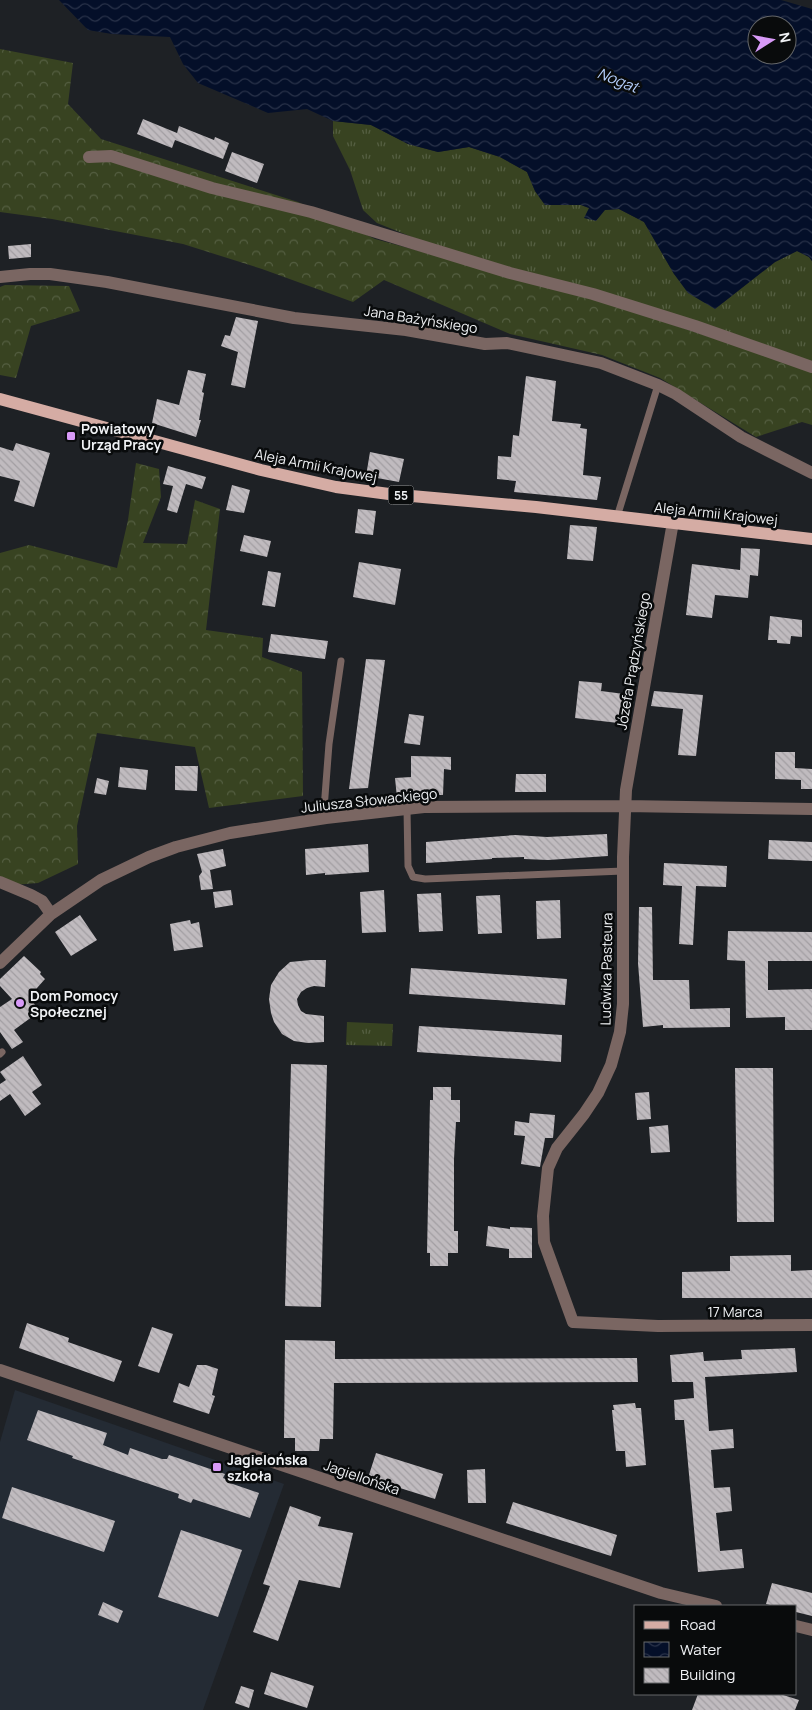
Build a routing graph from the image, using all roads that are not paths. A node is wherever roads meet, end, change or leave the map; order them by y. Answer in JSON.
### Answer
{"nodes":[{"id":1,"x":89,"y":157,"type":"dead end"},
{"id":2,"x":0,"y":277,"type":"edge"},
{"id":3,"x":812,"y":367,"type":"edge"},
{"id":4,"x":658,"y":385,"type":"junction"},
{"id":5,"x":0,"y":399,"type":"edge"},
{"id":6,"x":812,"y":473,"type":"edge"},
{"id":7,"x":617,"y":517,"type":"junction"},
{"id":8,"x":673,"y":522,"type":"junction"},
{"id":9,"x":812,"y":539,"type":"edge"},
{"id":10,"x":341,"y":661,"type":"dead end"},
{"id":11,"x":625,"y":806,"type":"junction"},
{"id":12,"x":407,"y":809,"type":"junction"},
{"id":13,"x":812,"y":809,"type":"edge"},
{"id":14,"x":326,"y":818,"type":"junction"},
{"id":15,"x":623,"y":871,"type":"junction"},
{"id":16,"x":0,"y":882,"type":"edge"},
{"id":17,"x":51,"y":914,"type":"junction"},
{"id":18,"x":0,"y":963,"type":"edge"},
{"id":19,"x":812,"y":1325,"type":"edge"},
{"id":20,"x":658,"y":1326,"type":"joint"},
{"id":21,"x":0,"y":1370,"type":"edge"},
{"id":22,"x":712,"y":1605,"type":"edge"},
{"id":23,"x":797,"y":1626,"type":"edge"},
{"id":24,"x":812,"y":1630,"type":"edge"}],
"edges":[{"from":1,"to":3,"type":"street"},
{"from":2,"to":4,"type":"street","name":"Jana Bażyńskiego"},
{"from":4,"to":6,"type":"street","name":"Jana Bażyńskiego"},
{"from":4,"to":7,"type":"lane"},
{"from":5,"to":7,"type":"main road","name":"Aleja Armii Krajowej","number":"55"},
{"from":7,"to":8,"type":"main road","name":"Aleja Armii Krajowej","number":"55"},
{"from":8,"to":9,"type":"main road","name":"Aleja Armii Krajowej","number":"55"},
{"from":8,"to":11,"type":"street","name":"Józefa Prądzyńskiego"},
{"from":10,"to":14,"type":"lane"},
{"from":11,"to":12,"type":"street","name":"Juliusza Słowackiego"},
{"from":11,"to":13,"type":"street","name":"Juliusza Słowackiego"},
{"from":11,"to":15,"type":"street","name":"Ludwika Pasteura"},
{"from":12,"to":14,"type":"street","name":"Juliusza Słowackiego"},
{"from":12,"to":15,"type":"lane"},
{"from":14,"to":17,"type":"street","name":"Juliusza Słowackiego"},
{"from":15,"to":20,"type":"street","name":"Ludwika Pasteura"},
{"from":16,"to":17,"type":"street"},
{"from":17,"to":18,"type":"street","name":"Juliusza Słowackiego"},
{"from":19,"to":20,"type":"street","name":"17 Marca"},
{"from":21,"to":22,"type":"street","name":"Jagiellońska"},
{"from":23,"to":24,"type":"street"}]}
